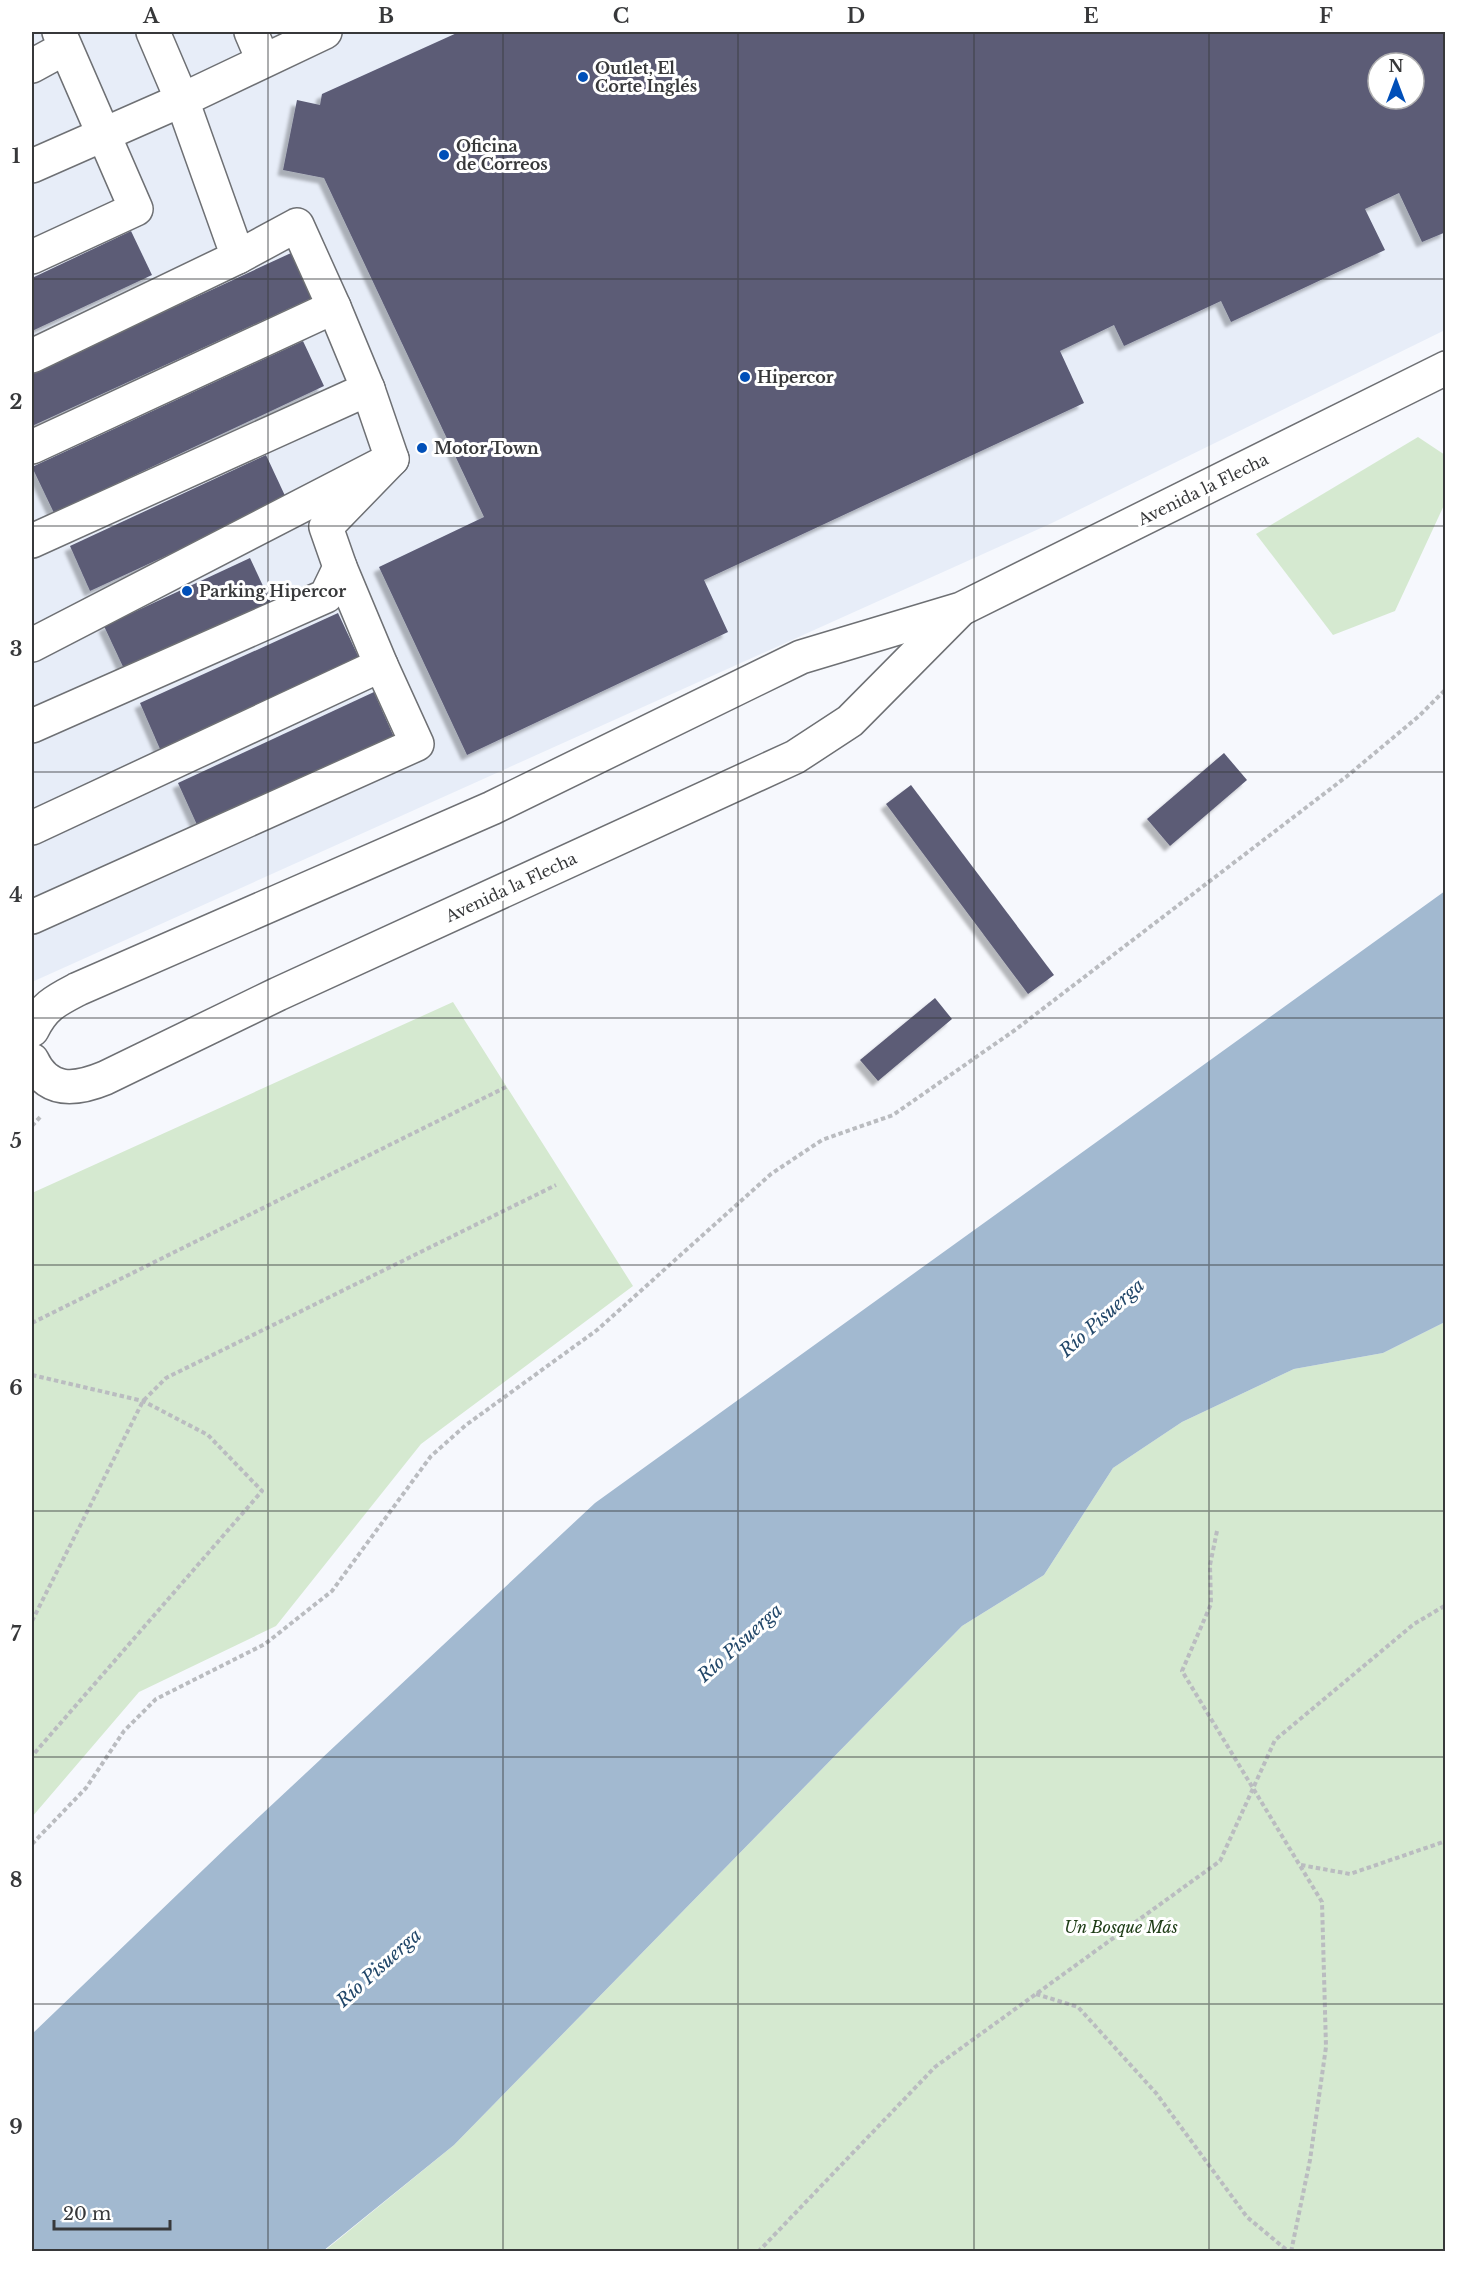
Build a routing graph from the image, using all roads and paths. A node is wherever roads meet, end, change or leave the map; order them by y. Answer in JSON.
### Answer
{"nodes":[{"id":1,"x":153,"y":32,"type":"edge"},
{"id":2,"x":325,"y":32,"type":"edge"},
{"id":3,"x":62,"y":40,"type":"edge"},
{"id":4,"x":257,"y":46,"type":"edge"},
{"id":5,"x":32,"y":66,"type":"edge"},
{"id":6,"x":182,"y":100,"type":"junction"},
{"id":7,"x":102,"y":135,"type":"junction"},
{"id":8,"x":32,"y":166,"type":"edge"},
{"id":9,"x":32,"y":257,"type":"edge"},
{"id":10,"x":238,"y":257,"type":"junction"},
{"id":11,"x":334,"y":307,"type":"junction"},
{"id":12,"x":32,"y":356,"type":"edge"},
{"id":13,"x":1446,"y":368,"type":"edge"},
{"id":14,"x":368,"y":389,"type":"junction"},
{"id":15,"x":32,"y":447,"type":"edge"},
{"id":16,"x":392,"y":459,"type":"junction"},
{"id":17,"x":32,"y":541,"type":"edge"},
{"id":18,"x":340,"y":567,"type":"junction"},
{"id":19,"x":962,"y":609,"type":"junction"},
{"id":20,"x":32,"y":645,"type":"edge"},
{"id":21,"x":381,"y":665,"type":"junction"},
{"id":22,"x":1446,"y":689,"type":"edge"},
{"id":23,"x":32,"y":726,"type":"edge"},
{"id":24,"x":32,"y":828,"type":"edge"},
{"id":25,"x":32,"y":917,"type":"edge"},
{"id":26,"x":32,"y":1030,"type":"edge"},
{"id":27,"x":32,"y":1060,"type":"edge"},
{"id":28,"x":506,"y":1087,"type":"dead end"},
{"id":29,"x":556,"y":1185,"type":"dead end"},
{"id":30,"x":32,"y":1323,"type":"edge"},
{"id":31,"x":32,"y":1375,"type":"edge"},
{"id":32,"x":143,"y":1401,"type":"junction"},
{"id":33,"x":1217,"y":1531,"type":"dead end"},
{"id":34,"x":1446,"y":1605,"type":"edge"},
{"id":35,"x":32,"y":1621,"type":"edge"},
{"id":36,"x":32,"y":1756,"type":"edge"},
{"id":37,"x":1253,"y":1787,"type":"junction"},
{"id":38,"x":1446,"y":1841,"type":"edge"},
{"id":39,"x":32,"y":1844,"type":"edge"},
{"id":40,"x":1300,"y":1865,"type":"junction"},
{"id":41,"x":1036,"y":1994,"type":"junction"},
{"id":42,"x":758,"y":2252,"type":"edge"},
{"id":43,"x":1290,"y":2252,"type":"edge"}],
"edges":[{"from":1,"to":6,"type":"lane"},
{"from":2,"to":4,"type":"lane"},
{"from":3,"to":5,"type":"lane"},
{"from":3,"to":7,"type":"lane"},
{"from":4,"to":6,"type":"lane"},
{"from":6,"to":7,"type":"lane"},
{"from":6,"to":10,"type":"lane"},
{"from":7,"to":8,"type":"lane"},
{"from":7,"to":9,"type":"lane"},
{"from":10,"to":11,"type":"lane"},
{"from":10,"to":12,"type":"lane"},
{"from":11,"to":14,"type":"lane"},
{"from":11,"to":15,"type":"lane"},
{"from":13,"to":19,"type":"lane","name":"Avenida la Flecha"},
{"from":14,"to":16,"type":"lane"},
{"from":14,"to":17,"type":"lane"},
{"from":16,"to":18,"type":"lane"},
{"from":16,"to":20,"type":"lane"},
{"from":18,"to":21,"type":"lane"},
{"from":18,"to":23,"type":"lane"},
{"from":19,"to":26,"type":"lane","name":"Avenida la Flecha"},
{"from":19,"to":27,"type":"lane","name":"Avenida la Flecha"},
{"from":21,"to":24,"type":"lane"},
{"from":21,"to":25,"type":"lane"},
{"from":22,"to":39,"type":"path"},
{"from":28,"to":30,"type":"path"},
{"from":29,"to":32,"type":"path"},
{"from":31,"to":32,"type":"path"},
{"from":32,"to":35,"type":"path"},
{"from":32,"to":36,"type":"path"},
{"from":33,"to":37,"type":"path"},
{"from":34,"to":37,"type":"path"},
{"from":37,"to":40,"type":"path"},
{"from":37,"to":41,"type":"path"},
{"from":38,"to":40,"type":"path"},
{"from":40,"to":43,"type":"path"},
{"from":41,"to":42,"type":"path"},
{"from":41,"to":43,"type":"path"}]}
